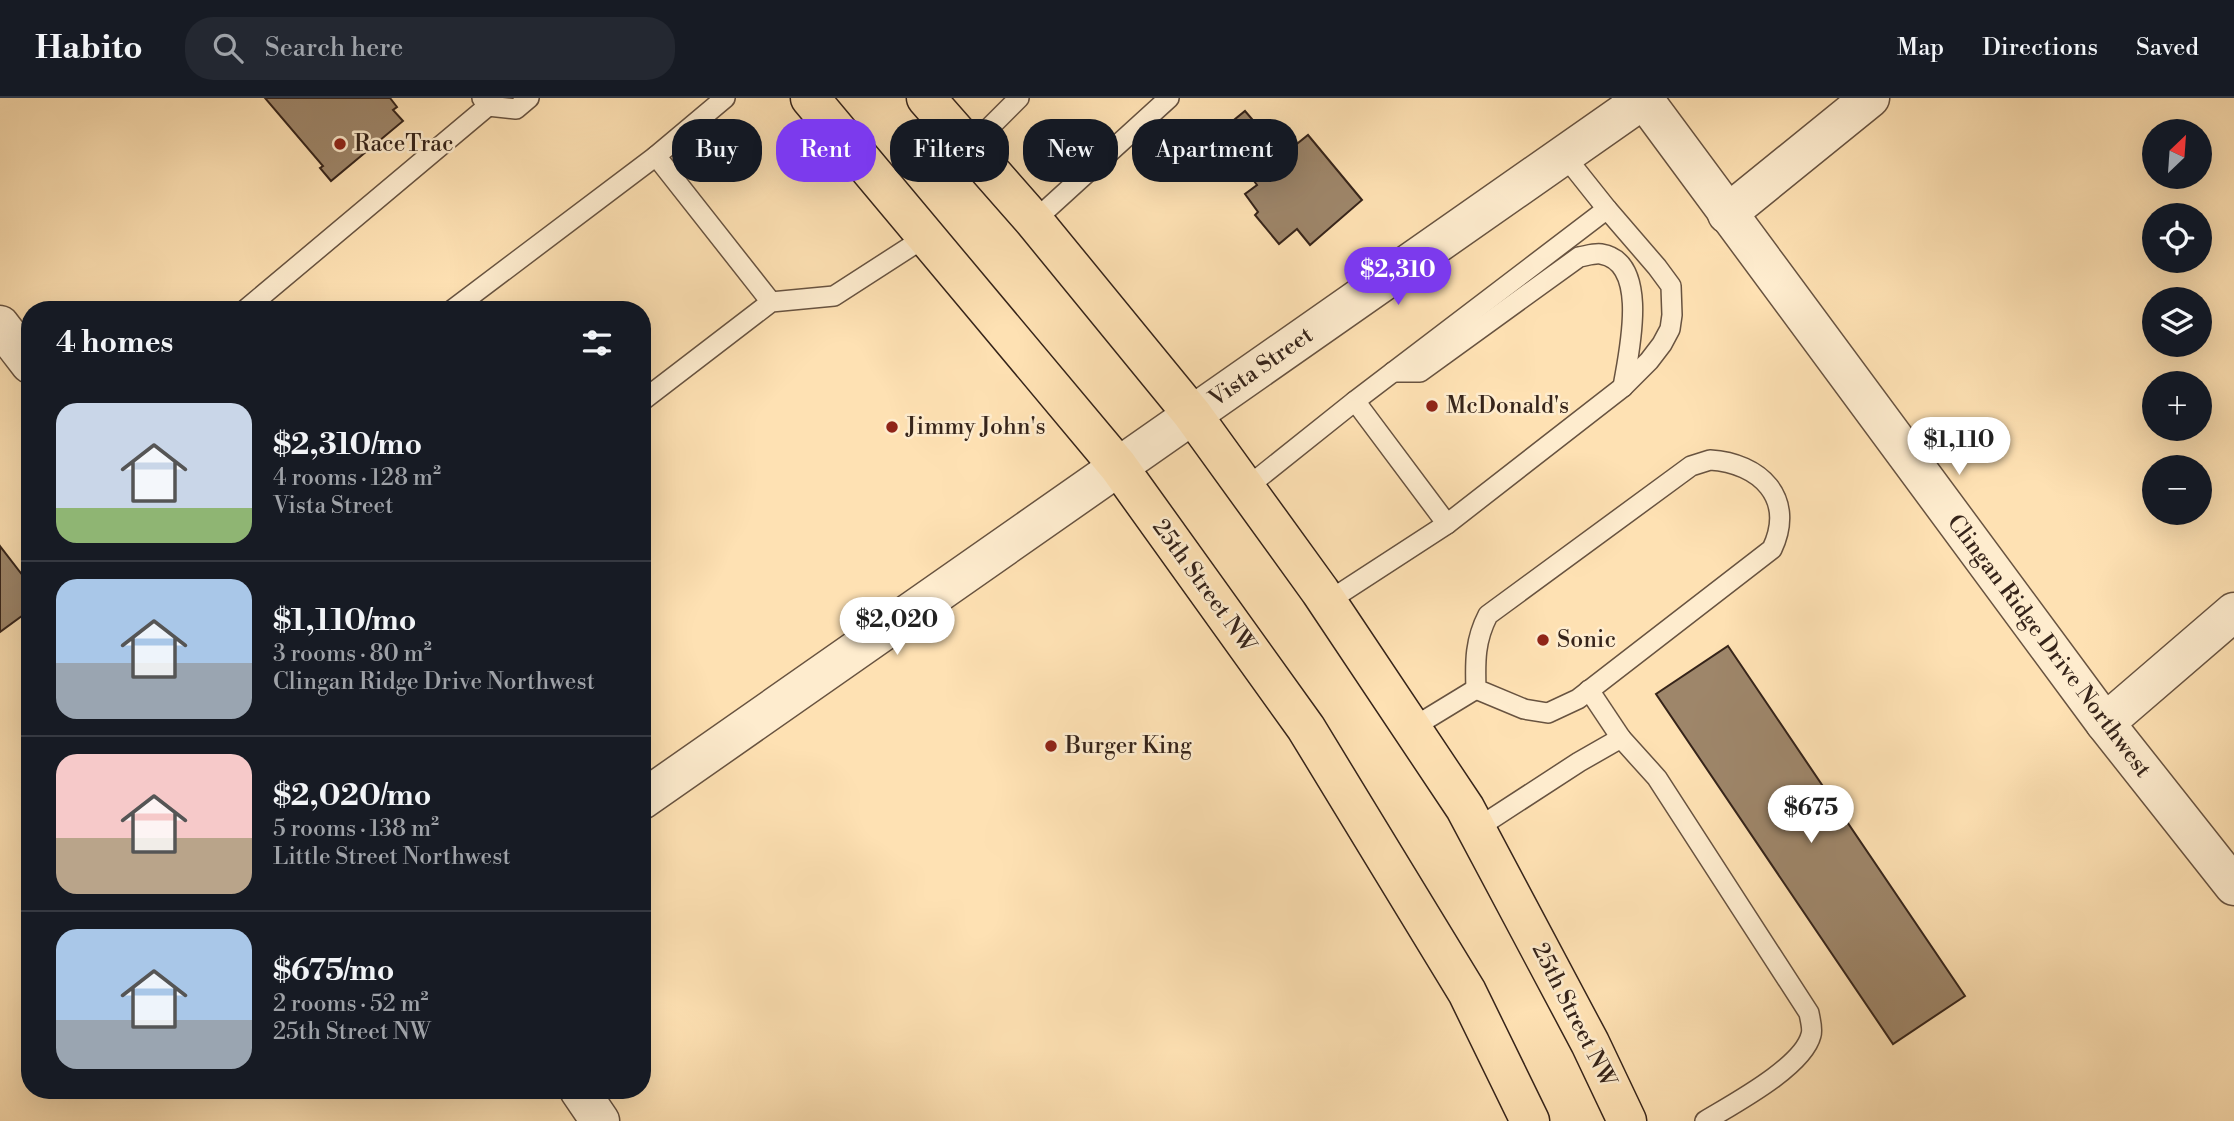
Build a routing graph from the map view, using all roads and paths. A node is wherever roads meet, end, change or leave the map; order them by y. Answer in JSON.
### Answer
{"nodes":[{"id":1,"x":529,"y":98,"type":"edge"},
{"id":2,"x":725,"y":98,"type":"edge"},
{"id":3,"x":810,"y":98,"type":"edge"},
{"id":4,"x":926,"y":98,"type":"edge"},
{"id":5,"x":1019,"y":98,"type":"edge"},
{"id":6,"x":1169,"y":98,"type":"edge"},
{"id":7,"x":1870,"y":98,"type":"edge"},
{"id":8,"x":1644,"y":99,"type":"edge"},
{"id":9,"x":485,"y":102,"type":"edge"},
{"id":10,"x":944,"y":119,"type":"edge"},
{"id":11,"x":998,"y":119,"type":"edge"},
{"id":12,"x":656,"y":156,"type":"junction"},
{"id":13,"x":1564,"y":156,"type":"junction"},
{"id":14,"x":1000,"y":182,"type":"edge"},
{"id":15,"x":1607,"y":209,"type":"junction"},
{"id":16,"x":1727,"y":214,"type":"junction"},
{"id":17,"x":1034,"y":221,"type":"junction"},
{"id":18,"x":927,"y":236,"type":"junction"},
{"id":19,"x":255,"y":301,"type":"edge"},
{"id":20,"x":464,"y":301,"type":"edge"},
{"id":21,"x":771,"y":302,"type":"junction"},
{"id":22,"x":0,"y":325,"type":"edge"},
{"id":23,"x":21,"y":353,"type":"edge"},
{"id":24,"x":1394,"y":372,"type":"junction"},
{"id":25,"x":1623,"y":387,"type":"junction"},
{"id":26,"x":651,"y":394,"type":"edge"},
{"id":27,"x":1355,"y":401,"type":"junction"},
{"id":28,"x":1192,"y":414,"type":"junction"},
{"id":29,"x":1118,"y":466,"type":"junction"},
{"id":30,"x":1246,"y":488,"type":"junction"},
{"id":31,"x":1447,"y":524,"type":"junction"},
{"id":32,"x":1327,"y":602,"type":"junction"},
{"id":33,"x":2234,"y":612,"type":"edge"},
{"id":34,"x":1476,"y":689,"type":"junction"},
{"id":35,"x":1589,"y":690,"type":"junction"},
{"id":36,"x":2105,"y":723,"type":"junction"},
{"id":37,"x":1412,"y":728,"type":"junction"},
{"id":38,"x":1621,"y":738,"type":"junction"},
{"id":39,"x":651,"y":794,"type":"edge"},
{"id":40,"x":1476,"y":829,"type":"junction"},
{"id":41,"x":2234,"y":886,"type":"edge"},
{"id":42,"x":585,"y":1099,"type":"edge"},
{"id":43,"x":600,"y":1121,"type":"edge"},
{"id":44,"x":1530,"y":1121,"type":"edge"},
{"id":45,"x":1628,"y":1121,"type":"edge"},
{"id":46,"x":1705,"y":1121,"type":"edge"}],
"edges":[{"from":1,"to":9,"type":"lane"},
{"from":2,"to":12,"type":"lane"},
{"from":3,"to":18,"type":"highway","name":"25th Street NW"},
{"from":4,"to":10,"type":"highway","name":"25th Street NW"},
{"from":5,"to":11,"type":"lane"},
{"from":6,"to":17,"type":"lane"},
{"from":7,"to":16,"type":"street"},
{"from":8,"to":13,"type":"street","name":"Vista Street"},
{"from":8,"to":16,"type":"street","name":"Clingan Ridge Drive Northwest"},
{"from":9,"to":19,"type":"lane"},
{"from":12,"to":20,"type":"lane"},
{"from":12,"to":21,"type":"lane"},
{"from":13,"to":15,"type":"lane"},
{"from":13,"to":28,"type":"street","name":"Vista Street"},
{"from":14,"to":17,"type":"highway","name":"25th Street NW"},
{"from":15,"to":24,"type":"lane"},
{"from":15,"to":25,"type":"lane"},
{"from":16,"to":36,"type":"street","name":"Clingan Ridge Drive Northwest"},
{"from":17,"to":28,"type":"highway","name":"25th Street NW"},
{"from":18,"to":21,"type":"lane"},
{"from":18,"to":29,"type":"highway","name":"25th Street NW"},
{"from":21,"to":26,"type":"lane"},
{"from":22,"to":23,"type":"street"},
{"from":24,"to":25,"type":"lane"},
{"from":24,"to":27,"type":"lane"},
{"from":25,"to":31,"type":"lane"},
{"from":27,"to":30,"type":"lane"},
{"from":27,"to":31,"type":"lane"},
{"from":28,"to":29,"type":"street","name":"Vista Street"},
{"from":28,"to":30,"type":"highway","name":"25th Street NW"},
{"from":29,"to":39,"type":"street","name":"Vista Street"},
{"from":29,"to":44,"type":"highway","name":"25th Street NW"},
{"from":30,"to":32,"type":"highway","name":"25th Street NW"},
{"from":31,"to":32,"type":"lane"},
{"from":32,"to":37,"type":"highway","name":"25th Street NW"},
{"from":33,"to":36,"type":"street"},
{"from":34,"to":35,"type":"lane"},
{"from":34,"to":35,"type":"lane"},
{"from":34,"to":37,"type":"lane"},
{"from":35,"to":38,"type":"lane"},
{"from":36,"to":41,"type":"street","name":"Clingan Ridge Drive Northwest"},
{"from":37,"to":40,"type":"highway","name":"25th Street NW"},
{"from":38,"to":40,"type":"lane"},
{"from":38,"to":46,"type":"lane"},
{"from":40,"to":45,"type":"highway","name":"25th Street NW"},
{"from":42,"to":43,"type":"street"}]}
